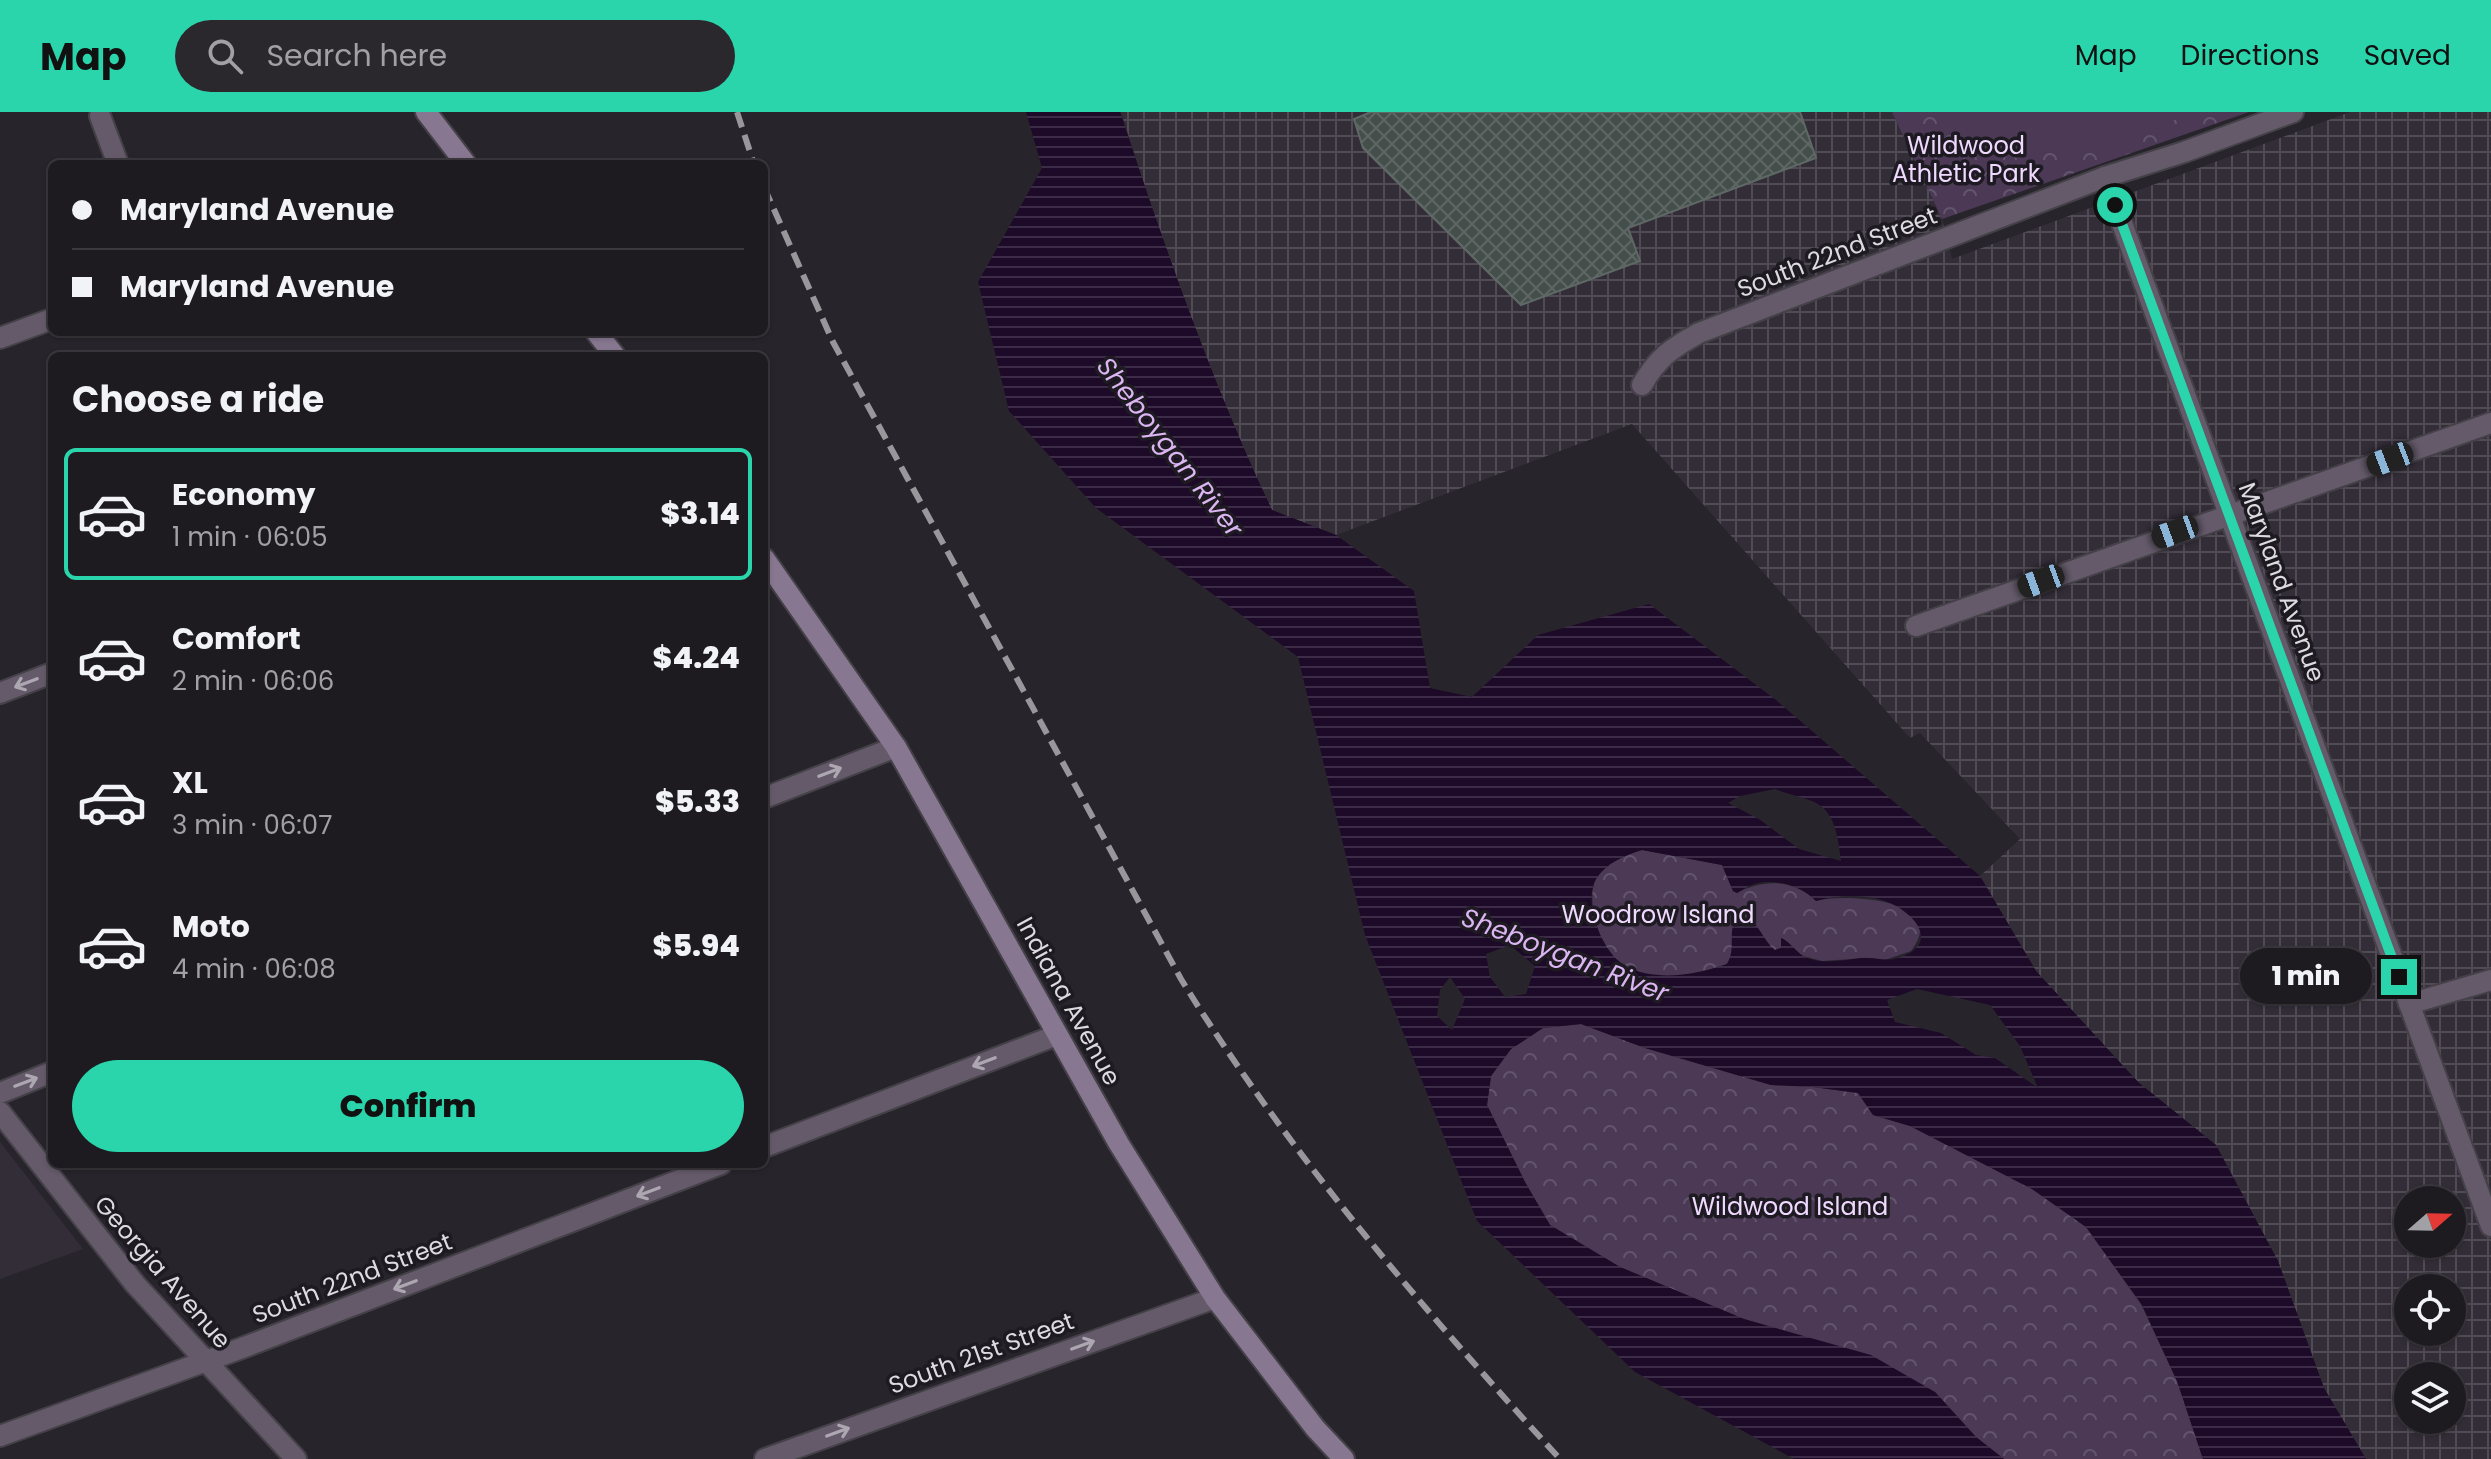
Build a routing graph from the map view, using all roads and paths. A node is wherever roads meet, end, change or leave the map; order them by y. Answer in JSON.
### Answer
{"nodes":[{"id":1,"x":426,"y":112,"type":"edge"},
{"id":2,"x":2293,"y":112,"type":"edge"},
{"id":3,"x":100,"y":116,"type":"dead end"},
{"id":4,"x":116,"y":160,"type":"edge"},
{"id":5,"x":463,"y":160,"type":"edge"},
{"id":6,"x":2105,"y":177,"type":"junction"},
{"id":7,"x":48,"y":320,"type":"edge"},
{"id":8,"x":599,"y":336,"type":"edge"},
{"id":9,"x":0,"y":338,"type":"edge"},
{"id":10,"x":612,"y":352,"type":"edge"},
{"id":11,"x":1642,"y":385,"type":"dead end"},
{"id":12,"x":2491,"y":423,"type":"edge"},
{"id":13,"x":2229,"y":513,"type":"junction"},
{"id":14,"x":768,"y":564,"type":"edge"},
{"id":15,"x":1916,"y":626,"type":"dead end"},
{"id":16,"x":48,"y":675,"type":"edge"},
{"id":17,"x":0,"y":693,"type":"edge"},
{"id":18,"x":896,"y":747,"type":"junction"},
{"id":19,"x":768,"y":796,"type":"edge"},
{"id":20,"x":2491,"y":980,"type":"edge"},
{"id":21,"x":2409,"y":1004,"type":"junction"},
{"id":22,"x":1057,"y":1035,"type":"junction"},
{"id":23,"x":48,"y":1074,"type":"edge"},
{"id":24,"x":0,"y":1093,"type":"edge"},
{"id":25,"x":0,"y":1112,"type":"edge"},
{"id":26,"x":768,"y":1145,"type":"edge"},
{"id":27,"x":711,"y":1168,"type":"edge"},
{"id":28,"x":2491,"y":1226,"type":"edge"},
{"id":29,"x":1215,"y":1298,"type":"junction"},
{"id":30,"x":205,"y":1362,"type":"junction"},
{"id":31,"x":0,"y":1436,"type":"edge"},
{"id":32,"x":296,"y":1459,"type":"edge"},
{"id":33,"x":765,"y":1459,"type":"edge"},
{"id":34,"x":1344,"y":1459,"type":"edge"}],
"edges":[{"from":1,"to":5,"type":"main road"},
{"from":2,"to":6,"type":"street","name":"South 22nd Street"},
{"from":3,"to":4,"type":"street"},
{"from":6,"to":11,"type":"street","name":"South 22nd Street"},
{"from":6,"to":13,"type":"street","name":"Maryland Avenue"},
{"from":7,"to":9,"type":"street"},
{"from":8,"to":10,"type":"main road"},
{"from":12,"to":13,"type":"street"},
{"from":13,"to":15,"type":"street"},
{"from":13,"to":21,"type":"street","name":"Maryland Avenue"},
{"from":14,"to":18,"type":"main road","name":"Indiana Avenue"},
{"from":16,"to":17,"type":"street","one_way":true},
{"from":19,"to":18,"type":"street","one_way":true},
{"from":18,"to":22,"type":"main road","name":"Indiana Avenue"},
{"from":20,"to":21,"type":"street"},
{"from":21,"to":28,"type":"street","name":"Maryland Avenue"},
{"from":22,"to":26,"type":"street","one_way":true},
{"from":22,"to":29,"type":"main road","name":"Indiana Avenue"},
{"from":24,"to":23,"type":"street","one_way":true},
{"from":25,"to":30,"type":"street","name":"Georgia Avenue"},
{"from":27,"to":30,"type":"street","name":"South 22nd Street","one_way":true},
{"from":33,"to":29,"type":"street","name":"South 21st Street","one_way":true},
{"from":29,"to":34,"type":"main road","name":"Indiana Avenue"},
{"from":30,"to":31,"type":"street","name":"South 22nd Street"},
{"from":30,"to":32,"type":"street","name":"Georgia Avenue"}]}
